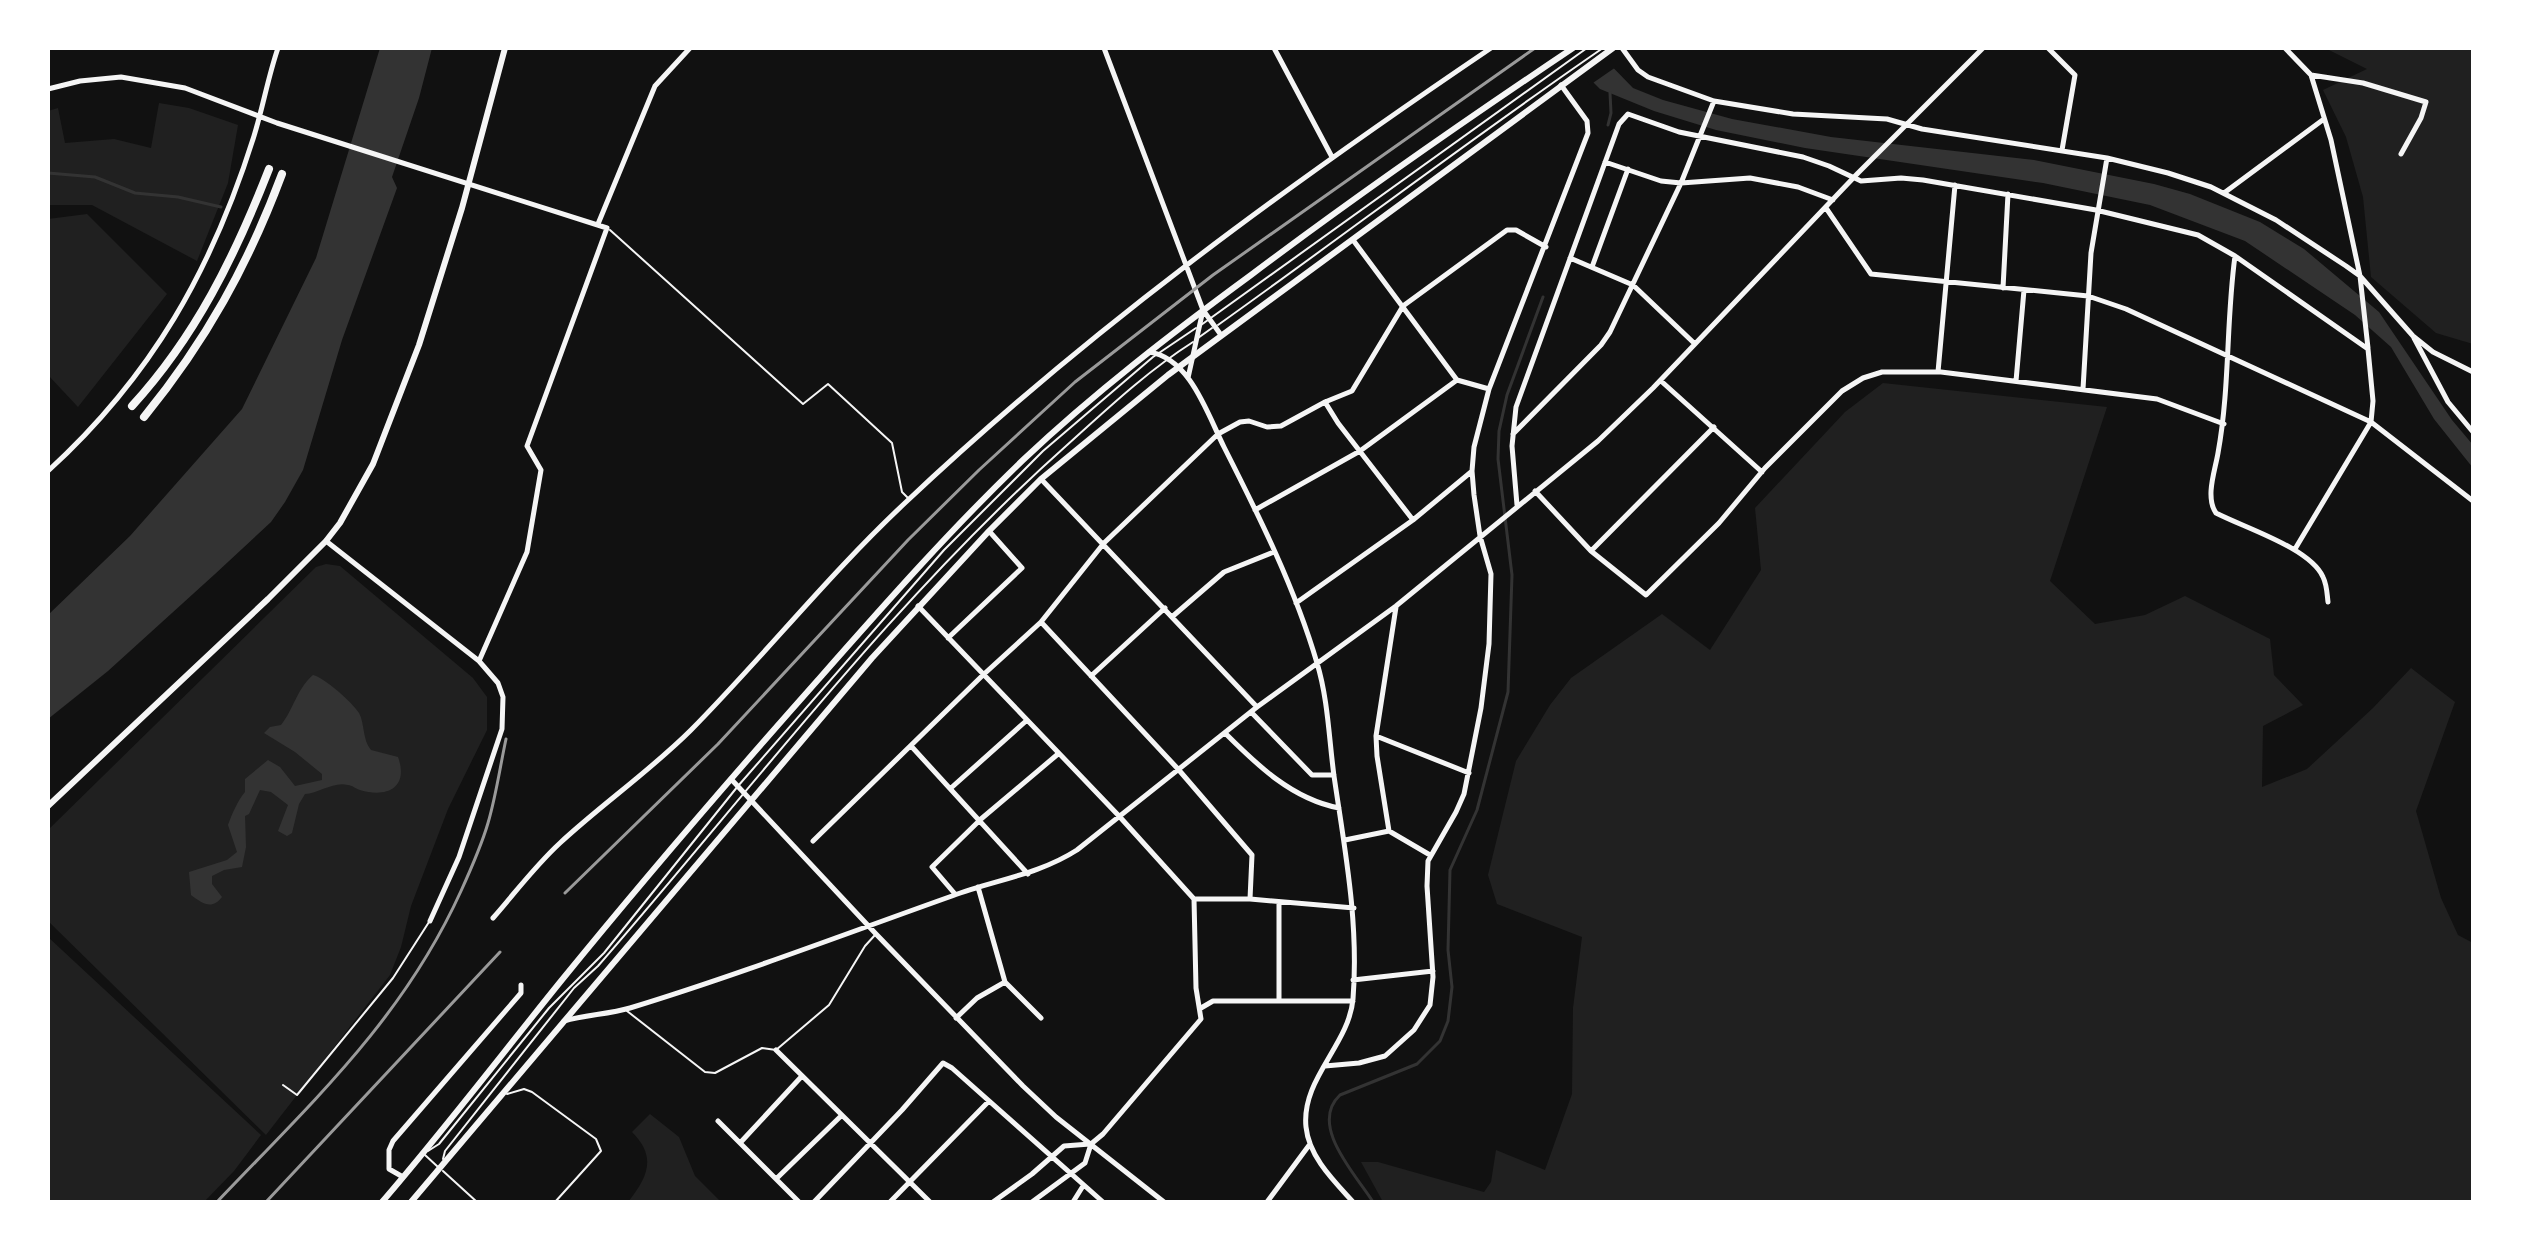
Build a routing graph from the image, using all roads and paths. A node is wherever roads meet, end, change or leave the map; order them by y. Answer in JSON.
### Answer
{"nodes":[{"id":1,"x":278,"y":48,"type":"edge"},
{"id":2,"x":505,"y":48,"type":"edge"},
{"id":3,"x":690,"y":48,"type":"edge"},
{"id":4,"x":1104,"y":48,"type":"edge"},
{"id":5,"x":1274,"y":48,"type":"edge"},
{"id":6,"x":1491,"y":48,"type":"edge"},
{"id":7,"x":1573,"y":48,"type":"edge"},
{"id":8,"x":1587,"y":48,"type":"edge"},
{"id":9,"x":1622,"y":48,"type":"edge"},
{"id":10,"x":1983,"y":48,"type":"edge"},
{"id":11,"x":2048,"y":48,"type":"edge"},
{"id":12,"x":2285,"y":48,"type":"edge"},
{"id":13,"x":1608,"y":49,"type":"edge"},
{"id":14,"x":2311,"y":75,"type":"junction"},
{"id":15,"x":1563,"y":81,"type":"junction"},
{"id":16,"x":48,"y":89,"type":"edge"},
{"id":17,"x":1713,"y":104,"type":"junction"},
{"id":18,"x":259,"y":116,"type":"junction"},
{"id":19,"x":2324,"y":119,"type":"junction"},
{"id":20,"x":1906,"y":124,"type":"junction"},
{"id":21,"x":1701,"y":135,"type":"junction"},
{"id":22,"x":2062,"y":150,"type":"junction"},
{"id":23,"x":2401,"y":154,"type":"dead end"},
{"id":24,"x":1332,"y":157,"type":"junction"},
{"id":25,"x":2106,"y":160,"type":"junction"},
{"id":26,"x":1605,"y":162,"type":"junction"},
{"id":27,"x":269,"y":169,"type":"dead end"},
{"id":28,"x":1628,"y":169,"type":"junction"},
{"id":29,"x":282,"y":174,"type":"dead end"},
{"id":30,"x":1855,"y":176,"type":"junction"},
{"id":31,"x":469,"y":183,"type":"junction"},
{"id":32,"x":1681,"y":183,"type":"junction"},
{"id":33,"x":1955,"y":185,"type":"junction"},
{"id":34,"x":2224,"y":193,"type":"junction"},
{"id":35,"x":2008,"y":194,"type":"junction"},
{"id":36,"x":1833,"y":200,"type":"junction"},
{"id":37,"x":1826,"y":208,"type":"junction"},
{"id":38,"x":2097,"y":208,"type":"junction"},
{"id":39,"x":598,"y":224,"type":"junction"},
{"id":40,"x":607,"y":228,"type":"junction"},
{"id":41,"x":1353,"y":240,"type":"junction"},
{"id":42,"x":1546,"y":247,"type":"junction"},
{"id":43,"x":2235,"y":256,"type":"junction"},
{"id":44,"x":1570,"y":258,"type":"junction"},
{"id":45,"x":1186,"y":264,"type":"junction"},
{"id":46,"x":1592,"y":267,"type":"junction"},
{"id":47,"x":2361,"y":279,"type":"junction"},
{"id":48,"x":1948,"y":282,"type":"junction"},
{"id":49,"x":1633,"y":285,"type":"junction"},
{"id":50,"x":2003,"y":288,"type":"junction"},
{"id":51,"x":2024,"y":290,"type":"junction"},
{"id":52,"x":2088,"y":296,"type":"junction"},
{"id":53,"x":1403,"y":306,"type":"junction"},
{"id":54,"x":1203,"y":310,"type":"junction"},
{"id":55,"x":1209,"y":319,"type":"junction"},
{"id":56,"x":1200,"y":326,"type":"junction"},
{"id":57,"x":1215,"y":327,"type":"junction"},
{"id":58,"x":1221,"y":335,"type":"junction"},
{"id":59,"x":2413,"y":336,"type":"junction"},
{"id":60,"x":1197,"y":339,"type":"junction"},
{"id":61,"x":1695,"y":344,"type":"junction"},
{"id":62,"x":2368,"y":349,"type":"junction"},
{"id":63,"x":1149,"y":352,"type":"junction"},
{"id":64,"x":1159,"y":353,"type":"junction"},
{"id":65,"x":1194,"y":355,"type":"junction"},
{"id":66,"x":2230,"y":356,"type":"junction"},
{"id":67,"x":1169,"y":357,"type":"junction"},
{"id":68,"x":1179,"y":367,"type":"junction"},
{"id":69,"x":1938,"y":372,"type":"junction"},
{"id":70,"x":2473,"y":372,"type":"edge"},
{"id":71,"x":1188,"y":379,"type":"junction"},
{"id":72,"x":1457,"y":380,"type":"junction"},
{"id":73,"x":1661,"y":381,"type":"junction"},
{"id":74,"x":2016,"y":381,"type":"junction"},
{"id":75,"x":1489,"y":389,"type":"junction"},
{"id":76,"x":2083,"y":389,"type":"junction"},
{"id":77,"x":1325,"y":402,"type":"junction"},
{"id":78,"x":132,"y":406,"type":"dead end"},
{"id":79,"x":144,"y":417,"type":"dead end"},
{"id":80,"x":2371,"y":422,"type":"junction"},
{"id":81,"x":2224,"y":424,"type":"junction"},
{"id":82,"x":1714,"y":427,"type":"junction"},
{"id":83,"x":2473,"y":432,"type":"edge"},
{"id":84,"x":1218,"y":434,"type":"junction"},
{"id":85,"x":1512,"y":434,"type":"junction"},
{"id":86,"x":1360,"y":451,"type":"junction"},
{"id":87,"x":48,"y":471,"type":"edge"},
{"id":88,"x":1472,"y":471,"type":"junction"},
{"id":89,"x":1762,"y":472,"type":"junction"},
{"id":90,"x":1041,"y":479,"type":"junction"},
{"id":91,"x":1535,"y":491,"type":"junction"},
{"id":92,"x":909,"y":499,"type":"junction"},
{"id":93,"x":2473,"y":501,"type":"edge"},
{"id":94,"x":1516,"y":506,"type":"junction"},
{"id":95,"x":1255,"y":510,"type":"junction"},
{"id":96,"x":1413,"y":520,"type":"junction"},
{"id":97,"x":989,"y":531,"type":"junction"},
{"id":98,"x":1482,"y":534,"type":"junction"},
{"id":99,"x":326,"y":541,"type":"junction"},
{"id":100,"x":1104,"y":543,"type":"junction"},
{"id":101,"x":2295,"y":549,"type":"junction"},
{"id":102,"x":1591,"y":551,"type":"junction"},
{"id":103,"x":1274,"y":552,"type":"junction"},
{"id":104,"x":2328,"y":602,"type":"dead end"},
{"id":105,"x":1296,"y":603,"type":"junction"},
{"id":106,"x":918,"y":606,"type":"junction"},
{"id":107,"x":1396,"y":606,"type":"junction"},
{"id":108,"x":1165,"y":608,"type":"junction"},
{"id":109,"x":1173,"y":616,"type":"junction"},
{"id":110,"x":1041,"y":622,"type":"junction"},
{"id":111,"x":948,"y":638,"type":"junction"},
{"id":112,"x":479,"y":661,"type":"junction"},
{"id":113,"x":1317,"y":662,"type":"junction"},
{"id":114,"x":983,"y":675,"type":"junction"},
{"id":115,"x":1091,"y":676,"type":"junction"},
{"id":116,"x":1257,"y":707,"type":"junction"},
{"id":117,"x":1251,"y":712,"type":"junction"},
{"id":118,"x":1026,"y":721,"type":"junction"},
{"id":119,"x":1225,"y":732,"type":"junction"},
{"id":120,"x":1376,"y":736,"type":"junction"},
{"id":121,"x":912,"y":747,"type":"junction"},
{"id":122,"x":1058,"y":754,"type":"junction"},
{"id":123,"x":1178,"y":769,"type":"junction"},
{"id":124,"x":1469,"y":773,"type":"junction"},
{"id":125,"x":1334,"y":775,"type":"junction"},
{"id":126,"x":731,"y":779,"type":"junction"},
{"id":127,"x":738,"y":786,"type":"junction"},
{"id":128,"x":951,"y":788,"type":"junction"},
{"id":129,"x":744,"y":793,"type":"junction"},
{"id":130,"x":751,"y":800,"type":"junction"},
{"id":131,"x":48,"y":806,"type":"edge"},
{"id":132,"x":1339,"y":808,"type":"junction"},
{"id":133,"x":1119,"y":816,"type":"junction"},
{"id":134,"x":981,"y":819,"type":"junction"},
{"id":135,"x":1389,"y":831,"type":"junction"},
{"id":136,"x":1345,"y":840,"type":"junction"},
{"id":137,"x":813,"y":841,"type":"dead end"},
{"id":138,"x":1430,"y":855,"type":"junction"},
{"id":139,"x":1028,"y":874,"type":"junction"},
{"id":140,"x":978,"y":887,"type":"junction"},
{"id":141,"x":955,"y":894,"type":"junction"},
{"id":142,"x":1194,"y":899,"type":"junction"},
{"id":143,"x":1250,"y":899,"type":"junction"},
{"id":144,"x":1279,"y":902,"type":"junction"},
{"id":145,"x":1354,"y":908,"type":"junction"},
{"id":146,"x":493,"y":918,"type":"dead end"},
{"id":147,"x":430,"y":921,"type":"joint"},
{"id":148,"x":869,"y":927,"type":"junction"},
{"id":149,"x":876,"y":934,"type":"junction"},
{"id":150,"x":1433,"y":971,"type":"junction"},
{"id":151,"x":1353,"y":980,"type":"junction"},
{"id":152,"x":1005,"y":982,"type":"junction"},
{"id":153,"x":521,"y":985,"type":"dead end"},
{"id":154,"x":1279,"y":1001,"type":"junction"},
{"id":155,"x":1353,"y":1001,"type":"junction"},
{"id":156,"x":1201,"y":1008,"type":"junction"},
{"id":157,"x":626,"y":1009,"type":"junction"},
{"id":158,"x":956,"y":1018,"type":"junction"},
{"id":159,"x":1041,"y":1018,"type":"dead end"},
{"id":160,"x":564,"y":1021,"type":"junction"},
{"id":161,"x":776,"y":1050,"type":"junction"},
{"id":162,"x":1325,"y":1066,"type":"junction"},
{"id":163,"x":802,"y":1076,"type":"junction"},
{"id":164,"x":283,"y":1085,"type":"dead end"},
{"id":165,"x":502,"y":1096,"type":"junction"},
{"id":166,"x":989,"y":1101,"type":"junction"},
{"id":167,"x":841,"y":1116,"type":"junction"},
{"id":168,"x":718,"y":1121,"type":"dead end"},
{"id":169,"x":740,"y":1143,"type":"junction"},
{"id":170,"x":1310,"y":1143,"type":"junction"},
{"id":171,"x":870,"y":1144,"type":"junction"},
{"id":172,"x":1091,"y":1144,"type":"junction"},
{"id":173,"x":424,"y":1154,"type":"junction"},
{"id":174,"x":1052,"y":1158,"type":"junction"},
{"id":175,"x":440,"y":1169,"type":"junction"},
{"id":176,"x":1072,"y":1174,"type":"junction"},
{"id":177,"x":403,"y":1177,"type":"junction"},
{"id":178,"x":776,"y":1179,"type":"junction"},
{"id":179,"x":910,"y":1182,"type":"junction"},
{"id":180,"x":1083,"y":1186,"type":"junction"},
{"id":181,"x":382,"y":1202,"type":"edge"},
{"id":182,"x":411,"y":1202,"type":"edge"},
{"id":183,"x":477,"y":1202,"type":"edge"},
{"id":184,"x":555,"y":1202,"type":"edge"},
{"id":185,"x":799,"y":1202,"type":"edge"},
{"id":186,"x":814,"y":1202,"type":"edge"},
{"id":187,"x":890,"y":1202,"type":"edge"},
{"id":188,"x":930,"y":1202,"type":"edge"},
{"id":189,"x":993,"y":1202,"type":"edge"},
{"id":190,"x":1032,"y":1202,"type":"edge"},
{"id":191,"x":1073,"y":1202,"type":"edge"},
{"id":192,"x":1103,"y":1202,"type":"edge"},
{"id":193,"x":1164,"y":1202,"type":"edge"},
{"id":194,"x":1267,"y":1202,"type":"edge"},
{"id":195,"x":1353,"y":1202,"type":"edge"}],
"edges":[{"from":1,"to":18,"type":"street"},
{"from":2,"to":31,"type":"main road"},
{"from":3,"to":39,"type":"street"},
{"from":4,"to":45,"type":"street"},
{"from":5,"to":24,"type":"street"},
{"from":6,"to":24,"type":"street"},
{"from":7,"to":54,"type":"main road"},
{"from":8,"to":55,"type":"lane"},
{"from":9,"to":17,"type":"street"},
{"from":10,"to":20,"type":"street"},
{"from":11,"to":22,"type":"street"},
{"from":12,"to":14,"type":"street"},
{"from":13,"to":15,"type":"main road"},
{"from":14,"to":19,"type":"street"},
{"from":14,"to":23,"type":"street"},
{"from":15,"to":41,"type":"main road"},
{"from":15,"to":42,"type":"street"},
{"from":15,"to":57,"type":"lane"},
{"from":16,"to":18,"type":"street"},
{"from":17,"to":20,"type":"street"},
{"from":17,"to":21,"type":"street"},
{"from":18,"to":31,"type":"street"},
{"from":18,"to":87,"type":"street"},
{"from":19,"to":34,"type":"street"},
{"from":19,"to":47,"type":"street"},
{"from":20,"to":22,"type":"street"},
{"from":20,"to":30,"type":"street"},
{"from":21,"to":26,"type":"street"},
{"from":21,"to":30,"type":"street"},
{"from":21,"to":32,"type":"street"},
{"from":22,"to":25,"type":"street"},
{"from":24,"to":45,"type":"street"},
{"from":25,"to":34,"type":"street"},
{"from":25,"to":38,"type":"street"},
{"from":26,"to":28,"type":"street"},
{"from":26,"to":44,"type":"street"},
{"from":27,"to":78,"type":"highway"},
{"from":28,"to":32,"type":"street"},
{"from":28,"to":46,"type":"street"},
{"from":29,"to":79,"type":"highway"},
{"from":30,"to":33,"type":"street"},
{"from":30,"to":36,"type":"street"},
{"from":31,"to":39,"type":"street"},
{"from":31,"to":99,"type":"main road"},
{"from":32,"to":36,"type":"street"},
{"from":32,"to":49,"type":"street"},
{"from":33,"to":35,"type":"street"},
{"from":33,"to":48,"type":"street"},
{"from":34,"to":47,"type":"street"},
{"from":35,"to":38,"type":"street"},
{"from":35,"to":50,"type":"street"},
{"from":36,"to":37,"type":"street"},
{"from":37,"to":48,"type":"street"},
{"from":37,"to":61,"type":"street"},
{"from":38,"to":43,"type":"street"},
{"from":38,"to":52,"type":"street"},
{"from":39,"to":40,"type":"street"},
{"from":40,"to":92,"type":"lane"},
{"from":40,"to":112,"type":"street"},
{"from":41,"to":53,"type":"street"},
{"from":41,"to":58,"type":"main road"},
{"from":42,"to":53,"type":"street"},
{"from":42,"to":75,"type":"street"},
{"from":43,"to":62,"type":"street"},
{"from":43,"to":66,"type":"street"},
{"from":44,"to":46,"type":"street"},
{"from":44,"to":85,"type":"street"},
{"from":45,"to":54,"type":"street"},
{"from":45,"to":92,"type":"street"},
{"from":46,"to":49,"type":"street"},
{"from":47,"to":59,"type":"street"},
{"from":47,"to":62,"type":"street"},
{"from":48,"to":50,"type":"street"},
{"from":48,"to":69,"type":"street"},
{"from":49,"to":61,"type":"street"},
{"from":49,"to":85,"type":"street"},
{"from":50,"to":51,"type":"street"},
{"from":51,"to":52,"type":"street"},
{"from":51,"to":74,"type":"street"},
{"from":52,"to":66,"type":"street"},
{"from":52,"to":76,"type":"street"},
{"from":53,"to":72,"type":"street"},
{"from":53,"to":77,"type":"street"},
{"from":54,"to":55,"type":"street"},
{"from":54,"to":56,"type":"street"},
{"from":54,"to":63,"type":"main road"},
{"from":55,"to":56,"type":"lane"},
{"from":55,"to":57,"type":"street"},
{"from":56,"to":60,"type":"street"},
{"from":56,"to":64,"type":"lane"},
{"from":57,"to":58,"type":"street"},
{"from":57,"to":60,"type":"lane"},
{"from":58,"to":65,"type":"main road"},
{"from":59,"to":70,"type":"street"},
{"from":59,"to":83,"type":"street"},
{"from":60,"to":65,"type":"street"},
{"from":60,"to":67,"type":"lane"},
{"from":61,"to":73,"type":"street"},
{"from":62,"to":80,"type":"street"},
{"from":63,"to":64,"type":"street"},
{"from":63,"to":126,"type":"main road"},
{"from":64,"to":67,"type":"street"},
{"from":64,"to":127,"type":"lane"},
{"from":65,"to":68,"type":"main road"},
{"from":65,"to":71,"type":"street"},
{"from":66,"to":80,"type":"street"},
{"from":66,"to":81,"type":"street"},
{"from":67,"to":68,"type":"street"},
{"from":67,"to":129,"type":"lane"},
{"from":68,"to":71,"type":"street"},
{"from":68,"to":90,"type":"main road"},
{"from":69,"to":74,"type":"street"},
{"from":69,"to":89,"type":"street"},
{"from":71,"to":84,"type":"street"},
{"from":72,"to":75,"type":"street"},
{"from":72,"to":86,"type":"street"},
{"from":73,"to":82,"type":"street"},
{"from":73,"to":91,"type":"street"},
{"from":74,"to":76,"type":"street"},
{"from":75,"to":88,"type":"street"},
{"from":76,"to":81,"type":"street"},
{"from":77,"to":84,"type":"street"},
{"from":77,"to":86,"type":"street"},
{"from":80,"to":93,"type":"street"},
{"from":80,"to":101,"type":"street"},
{"from":81,"to":101,"type":"street"},
{"from":82,"to":89,"type":"street"},
{"from":82,"to":102,"type":"street"},
{"from":84,"to":95,"type":"street"},
{"from":84,"to":100,"type":"street"},
{"from":85,"to":94,"type":"street"},
{"from":86,"to":95,"type":"street"},
{"from":86,"to":96,"type":"street"},
{"from":88,"to":96,"type":"street"},
{"from":88,"to":98,"type":"street"},
{"from":89,"to":102,"type":"street"},
{"from":90,"to":97,"type":"main road"},
{"from":90,"to":100,"type":"street"},
{"from":91,"to":94,"type":"street"},
{"from":91,"to":102,"type":"street"},
{"from":92,"to":146,"type":"street"},
{"from":94,"to":98,"type":"street"},
{"from":95,"to":103,"type":"street"},
{"from":96,"to":105,"type":"street"},
{"from":97,"to":106,"type":"main road"},
{"from":97,"to":111,"type":"street"},
{"from":98,"to":107,"type":"street"},
{"from":98,"to":124,"type":"street"},
{"from":99,"to":112,"type":"street"},
{"from":99,"to":131,"type":"main road"},
{"from":100,"to":108,"type":"street"},
{"from":100,"to":110,"type":"street"},
{"from":101,"to":104,"type":"street"},
{"from":103,"to":105,"type":"street"},
{"from":103,"to":109,"type":"street"},
{"from":105,"to":113,"type":"street"},
{"from":106,"to":111,"type":"street"},
{"from":106,"to":130,"type":"main road"},
{"from":107,"to":113,"type":"street"},
{"from":107,"to":120,"type":"street"},
{"from":108,"to":109,"type":"street"},
{"from":108,"to":115,"type":"street"},
{"from":109,"to":116,"type":"street"},
{"from":110,"to":114,"type":"street"},
{"from":110,"to":115,"type":"street"},
{"from":111,"to":114,"type":"street"},
{"from":112,"to":147,"type":"street"},
{"from":113,"to":116,"type":"street"},
{"from":113,"to":125,"type":"street"},
{"from":114,"to":118,"type":"street"},
{"from":114,"to":121,"type":"street"},
{"from":115,"to":123,"type":"street"},
{"from":116,"to":117,"type":"street"},
{"from":117,"to":119,"type":"street"},
{"from":117,"to":125,"type":"street"},
{"from":118,"to":122,"type":"street"},
{"from":118,"to":128,"type":"street"},
{"from":119,"to":123,"type":"street"},
{"from":119,"to":132,"type":"street"},
{"from":120,"to":124,"type":"street"},
{"from":120,"to":135,"type":"street"},
{"from":121,"to":128,"type":"street"},
{"from":121,"to":137,"type":"street"},
{"from":122,"to":133,"type":"street"},
{"from":122,"to":134,"type":"street"},
{"from":123,"to":133,"type":"street"},
{"from":123,"to":143,"type":"street"},
{"from":124,"to":138,"type":"street"},
{"from":125,"to":132,"type":"street"},
{"from":126,"to":127,"type":"street"},
{"from":126,"to":173,"type":"main road"},
{"from":127,"to":129,"type":"street"},
{"from":127,"to":173,"type":"lane"},
{"from":128,"to":134,"type":"street"},
{"from":129,"to":130,"type":"street"},
{"from":129,"to":175,"type":"lane"},
{"from":130,"to":148,"type":"street"},
{"from":130,"to":160,"type":"main road"},
{"from":132,"to":136,"type":"street"},
{"from":133,"to":139,"type":"street"},
{"from":133,"to":142,"type":"street"},
{"from":134,"to":139,"type":"street"},
{"from":134,"to":141,"type":"street"},
{"from":135,"to":136,"type":"street"},
{"from":135,"to":138,"type":"street"},
{"from":136,"to":145,"type":"street"},
{"from":138,"to":150,"type":"street"},
{"from":139,"to":140,"type":"street"},
{"from":140,"to":141,"type":"street"},
{"from":140,"to":152,"type":"street"},
{"from":141,"to":148,"type":"street"},
{"from":142,"to":143,"type":"street"},
{"from":142,"to":156,"type":"street"},
{"from":143,"to":144,"type":"street"},
{"from":144,"to":145,"type":"street"},
{"from":144,"to":154,"type":"street"},
{"from":145,"to":151,"type":"street"},
{"from":147,"to":164,"type":"lane"},
{"from":148,"to":149,"type":"street"},
{"from":148,"to":157,"type":"street"},
{"from":149,"to":158,"type":"street"},
{"from":149,"to":161,"type":"lane"},
{"from":150,"to":151,"type":"street"},
{"from":150,"to":162,"type":"street"},
{"from":151,"to":155,"type":"street"},
{"from":152,"to":158,"type":"street"},
{"from":152,"to":159,"type":"street"},
{"from":153,"to":177,"type":"street"},
{"from":154,"to":155,"type":"street"},
{"from":154,"to":156,"type":"street"},
{"from":155,"to":162,"type":"street"},
{"from":156,"to":172,"type":"street"},
{"from":157,"to":160,"type":"street"},
{"from":157,"to":161,"type":"lane"},
{"from":158,"to":172,"type":"street"},
{"from":160,"to":165,"type":"main road"},
{"from":161,"to":163,"type":"street"},
{"from":162,"to":170,"type":"street"},
{"from":163,"to":167,"type":"street"},
{"from":163,"to":169,"type":"street"},
{"from":165,"to":175,"type":"main road"},
{"from":165,"to":184,"type":"lane"},
{"from":166,"to":171,"type":"street"},
{"from":166,"to":174,"type":"street"},
{"from":166,"to":179,"type":"street"},
{"from":167,"to":171,"type":"street"},
{"from":167,"to":178,"type":"street"},
{"from":168,"to":169,"type":"street"},
{"from":169,"to":178,"type":"street"},
{"from":170,"to":194,"type":"street"},
{"from":170,"to":195,"type":"street"},
{"from":171,"to":179,"type":"street"},
{"from":171,"to":186,"type":"street"},
{"from":172,"to":174,"type":"street"},
{"from":172,"to":176,"type":"street"},
{"from":172,"to":193,"type":"street"},
{"from":173,"to":175,"type":"lane"},
{"from":173,"to":177,"type":"main road"},
{"from":174,"to":176,"type":"street"},
{"from":174,"to":189,"type":"street"},
{"from":175,"to":182,"type":"main road"},
{"from":175,"to":183,"type":"lane"},
{"from":176,"to":180,"type":"street"},
{"from":176,"to":190,"type":"street"},
{"from":177,"to":181,"type":"main road"},
{"from":178,"to":185,"type":"street"},
{"from":179,"to":187,"type":"street"},
{"from":179,"to":188,"type":"street"},
{"from":180,"to":191,"type":"street"},
{"from":180,"to":192,"type":"street"}]}
